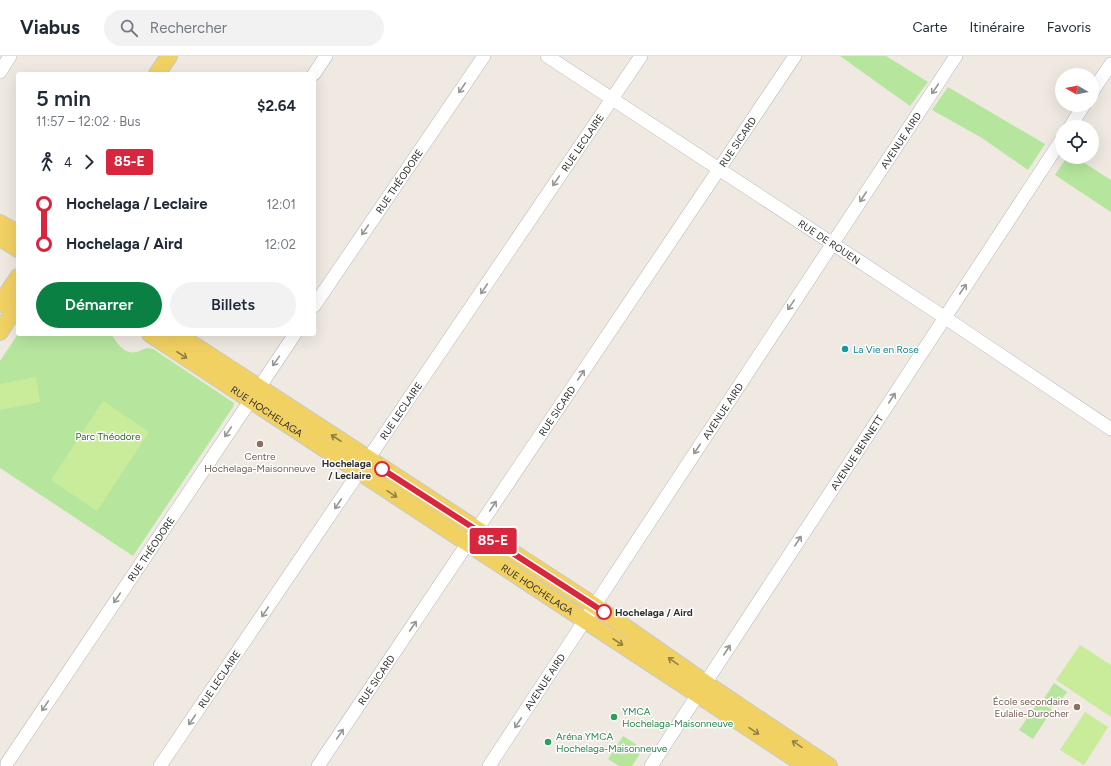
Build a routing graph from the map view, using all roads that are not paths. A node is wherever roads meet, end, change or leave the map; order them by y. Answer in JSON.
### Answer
{"nodes":[{"id":1,"x":10,"y":56,"type":"edge"},
{"id":2,"x":170,"y":56,"type":"edge"},
{"id":3,"x":326,"y":56,"type":"edge"},
{"id":4,"x":484,"y":56,"type":"edge"},
{"id":5,"x":547,"y":56,"type":"edge"},
{"id":6,"x":641,"y":56,"type":"edge"},
{"id":7,"x":796,"y":56,"type":"edge"},
{"id":8,"x":956,"y":56,"type":"edge"},
{"id":9,"x":1111,"y":64,"type":"edge"},
{"id":10,"x":0,"y":72,"type":"edge"},
{"id":11,"x":159,"y":72,"type":"edge"},
{"id":12,"x":315,"y":72,"type":"edge"},
{"id":13,"x":1099,"y":82,"type":"edge"},
{"id":14,"x":612,"y":99,"type":"junction"},
{"id":15,"x":1055,"y":150,"type":"edge"},
{"id":16,"x":720,"y":170,"type":"junction"},
{"id":17,"x":0,"y":222,"type":"edge"},
{"id":18,"x":16,"y":232,"type":"edge"},
{"id":19,"x":0,"y":238,"type":"edge"},
{"id":20,"x":832,"y":244,"type":"junction"},
{"id":21,"x":16,"y":248,"type":"edge"},
{"id":22,"x":16,"y":280,"type":"edge"},
{"id":23,"x":316,"y":303,"type":"edge"},
{"id":24,"x":0,"y":304,"type":"edge"},
{"id":25,"x":16,"y":307,"type":"edge"},
{"id":26,"x":944,"y":317,"type":"junction"},
{"id":27,"x":0,"y":332,"type":"edge"},
{"id":28,"x":154,"y":336,"type":"edge"},
{"id":29,"x":180,"y":336,"type":"edge"},
{"id":30,"x":294,"y":336,"type":"edge"},
{"id":31,"x":254,"y":393,"type":"junction"},
{"id":32,"x":1111,"y":429,"type":"edge"},
{"id":33,"x":364,"y":466,"type":"junction"},
{"id":34,"x":477,"y":530,"type":"junction"},
{"id":35,"x":468,"y":544,"type":"junction"},
{"id":36,"x":595,"y":606,"type":"junction"},
{"id":37,"x":585,"y":620,"type":"junction"},
{"id":38,"x":702,"y":688,"type":"junction"},
{"id":39,"x":6,"y":763,"type":"edge"},
{"id":40,"x":160,"y":766,"type":"edge"},
{"id":41,"x":318,"y":766,"type":"edge"},
{"id":42,"x":489,"y":766,"type":"edge"},
{"id":43,"x":651,"y":766,"type":"edge"},
{"id":44,"x":806,"y":766,"type":"edge"},
{"id":45,"x":829,"y":766,"type":"edge"}],
"edges":[{"from":1,"to":10,"type":"street"},
{"from":2,"to":11,"type":"main road"},
{"from":3,"to":12,"type":"street"},
{"from":4,"to":23,"type":"street","name":"RUE THÉODORE","one_way":true},
{"from":5,"to":14,"type":"street","name":"RUE DE ROUEN"},
{"from":6,"to":14,"type":"street","name":"RUE LECLAIRE"},
{"from":7,"to":16,"type":"street","name":"RUE SICARD"},
{"from":8,"to":20,"type":"street","name":"AVENUE AIRD","one_way":true},
{"from":9,"to":13,"type":"street"},
{"from":14,"to":16,"type":"street","name":"RUE DE ROUEN"},
{"from":14,"to":33,"type":"street","name":"RUE LECLAIRE","one_way":true},
{"from":26,"to":15,"type":"street","name":"AVENUE BENNETT","one_way":true},
{"from":16,"to":20,"type":"street","name":"RUE DE ROUEN"},
{"from":34,"to":16,"type":"street","name":"RUE SICARD","one_way":true},
{"from":17,"to":18,"type":"main road"},
{"from":19,"to":21,"type":"main road"},
{"from":20,"to":26,"type":"street","name":"RUE DE ROUEN"},
{"from":20,"to":36,"type":"street","name":"AVENUE AIRD","one_way":true},
{"from":22,"to":24,"type":"main road"},
{"from":25,"to":27,"type":"main road"},
{"from":26,"to":32,"type":"street","name":"RUE DE ROUEN"},
{"from":38,"to":26,"type":"street","name":"AVENUE BENNETT","one_way":true},
{"from":28,"to":31,"type":"main road","name":"RUE HOCHELAGA","one_way":true},
{"from":29,"to":31,"type":"main road","name":"RUE HOCHELAGA"},
{"from":30,"to":31,"type":"street","name":"RUE THÉODORE","one_way":true},
{"from":31,"to":33,"type":"main road","name":"RUE HOCHELAGA"},
{"from":31,"to":39,"type":"street","name":"RUE THÉODORE","one_way":true},
{"from":33,"to":34,"type":"main road","name":"RUE HOCHELAGA"},
{"from":33,"to":35,"type":"main road","name":"RUE HOCHELAGA","one_way":true},
{"from":33,"to":40,"type":"street","name":"RUE LECLAIRE","one_way":true},
{"from":34,"to":35,"type":"street","name":"RUE SICARD"},
{"from":34,"to":36,"type":"main road","name":"RUE HOCHELAGA"},
{"from":35,"to":37,"type":"main road","name":"RUE HOCHELAGA"},
{"from":41,"to":35,"type":"street","name":"RUE SICARD","one_way":true},
{"from":36,"to":37,"type":"street","name":"AVENUE AIRD"},
{"from":38,"to":36,"type":"main road","name":"RUE HOCHELAGA","one_way":true},
{"from":37,"to":38,"type":"main road","name":"RUE HOCHELAGA","one_way":true},
{"from":37,"to":42,"type":"street","name":"AVENUE AIRD","one_way":true},
{"from":38,"to":43,"type":"street","name":"AVENUE BENNETT"},
{"from":38,"to":44,"type":"main road","name":"RUE HOCHELAGA","one_way":true},
{"from":45,"to":38,"type":"main road","name":"RUE HOCHELAGA","one_way":true}]}
